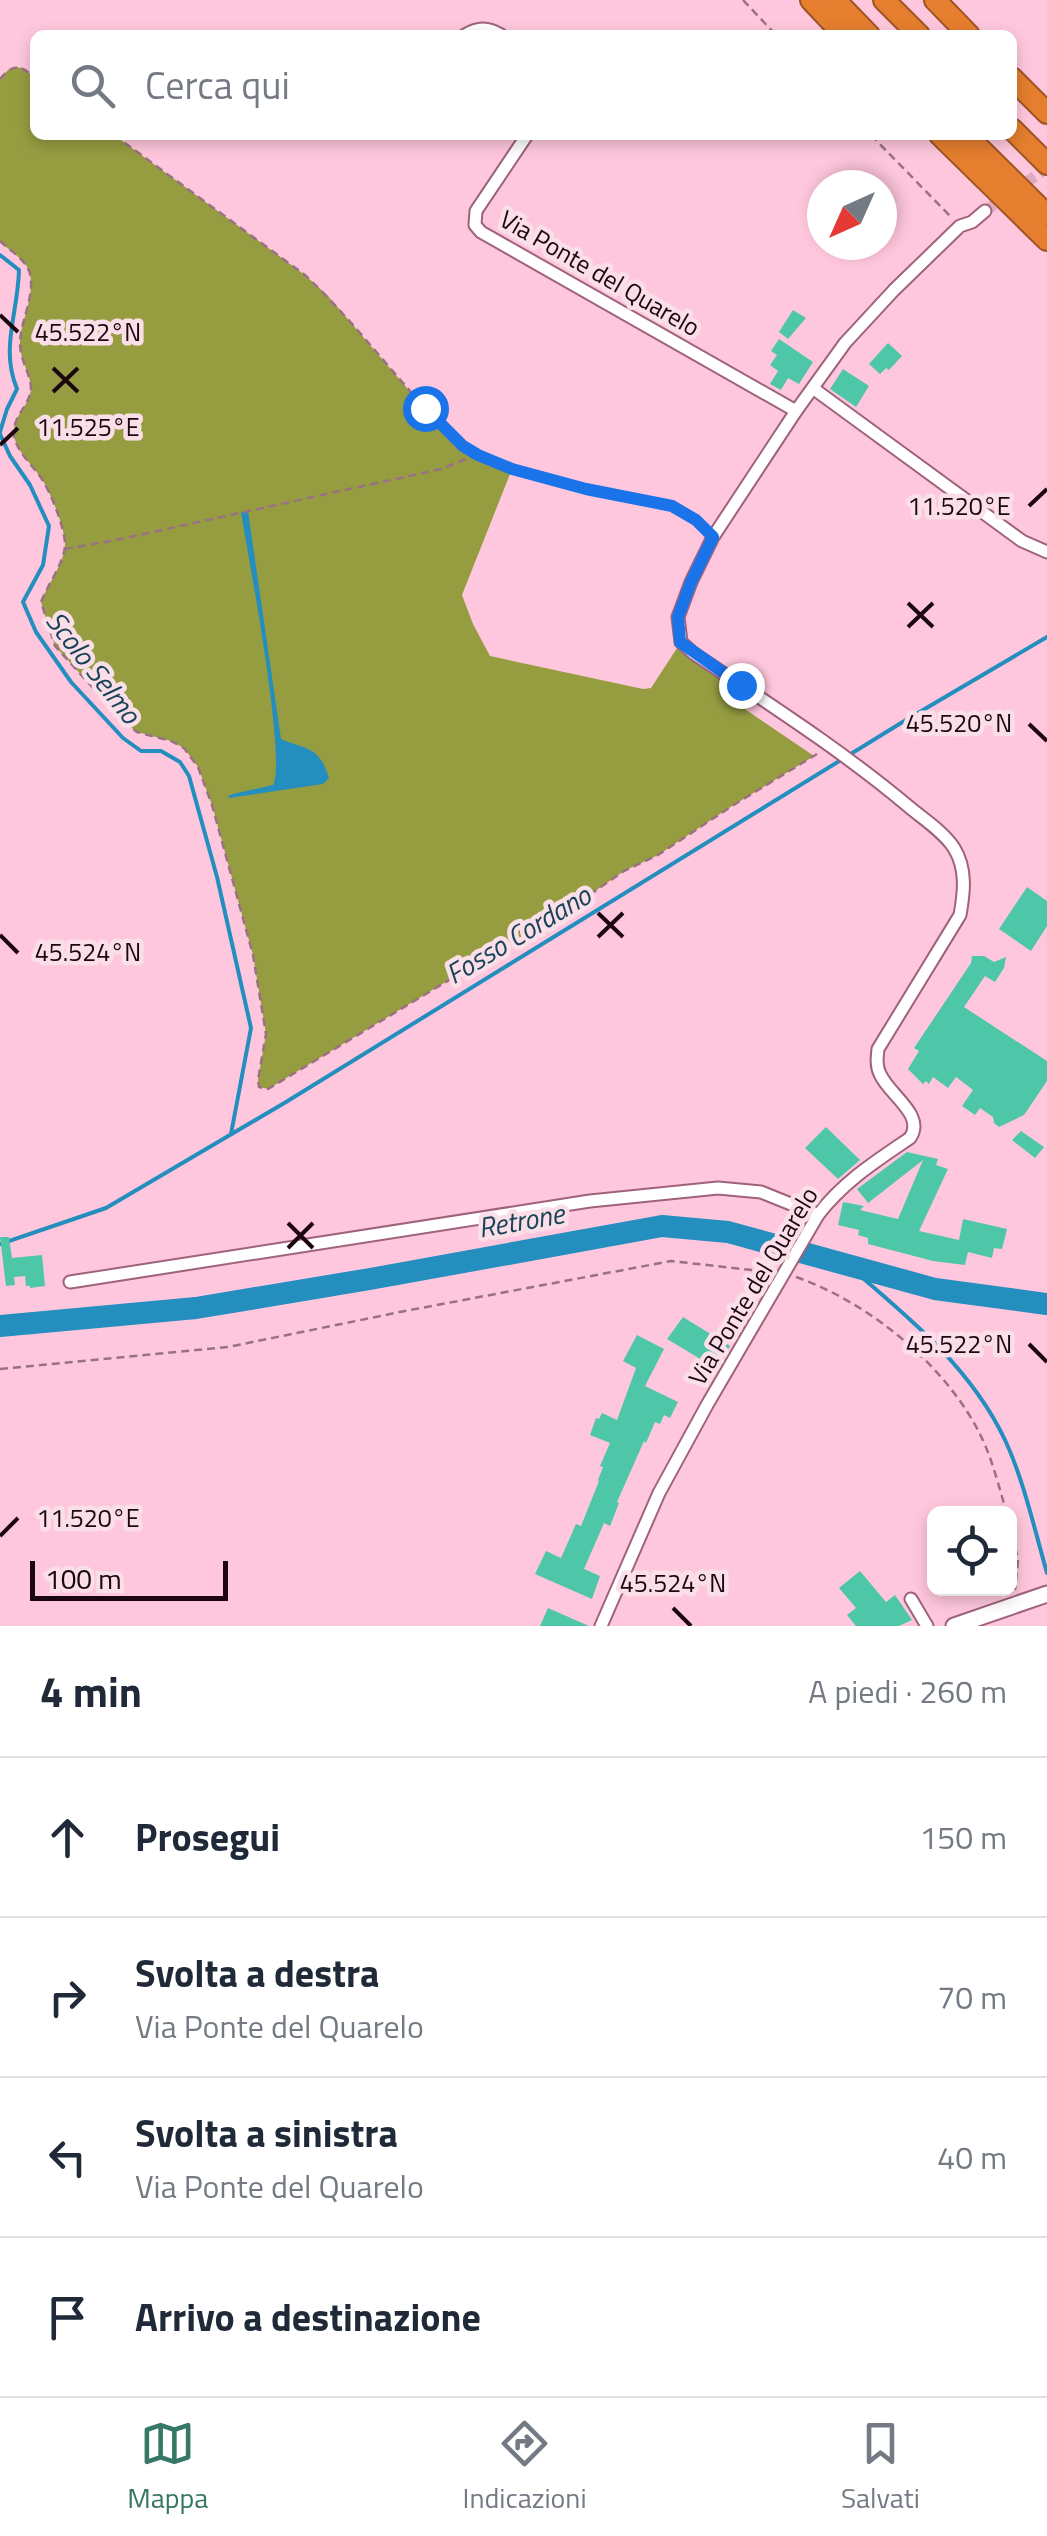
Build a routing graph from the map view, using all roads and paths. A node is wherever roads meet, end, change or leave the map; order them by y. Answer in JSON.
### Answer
{"nodes":[{"id":1,"x":743,"y":0,"type":"edge"},
{"id":2,"x":811,"y":0,"type":"edge"},
{"id":3,"x":835,"y":0,"type":"edge"},
{"id":4,"x":884,"y":0,"type":"edge"},
{"id":5,"x":935,"y":0,"type":"edge"},
{"id":6,"x":771,"y":30,"type":"edge"},
{"id":7,"x":839,"y":30,"type":"edge"},
{"id":8,"x":864,"y":30,"type":"edge"},
{"id":9,"x":914,"y":30,"type":"edge"},
{"id":10,"x":965,"y":30,"type":"edge"},
{"id":11,"x":30,"y":74,"type":"edge"},
{"id":12,"x":0,"y":79,"type":"edge"},
{"id":13,"x":1017,"y":83,"type":"edge"},
{"id":14,"x":1047,"y":112,"type":"edge"},
{"id":15,"x":1017,"y":134,"type":"edge"},
{"id":16,"x":121,"y":140,"type":"edge"},
{"id":17,"x":524,"y":140,"type":"edge"},
{"id":18,"x":876,"y":140,"type":"edge"},
{"id":19,"x":945,"y":140,"type":"edge"},
{"id":20,"x":971,"y":140,"type":"edge"},
{"id":21,"x":1047,"y":164,"type":"edge"},
{"id":22,"x":984,"y":211,"type":"tunnel mouth"},
{"id":23,"x":1047,"y":215,"type":"edge"},
{"id":24,"x":960,"y":226,"type":"junction"},
{"id":25,"x":1047,"y":240,"type":"edge"},
{"id":26,"x":0,"y":241,"type":"edge"},
{"id":27,"x":814,"y":388,"type":"junction"},
{"id":28,"x":796,"y":411,"type":"junction"},
{"id":29,"x":478,"y":455,"type":"junction"},
{"id":30,"x":713,"y":537,"type":"junction"},
{"id":31,"x":65,"y":549,"type":"junction"},
{"id":32,"x":1047,"y":552,"type":"edge"},
{"id":33,"x":835,"y":749,"type":"junction"},
{"id":34,"x":818,"y":1215,"type":"junction"},
{"id":35,"x":784,"y":1270,"type":"junction"},
{"id":36,"x":70,"y":1282,"type":"dead end"},
{"id":37,"x":0,"y":1369,"type":"edge"},
{"id":38,"x":1005,"y":1506,"type":"edge"},
{"id":39,"x":1040,"y":1596,"type":"edge"},
{"id":40,"x":910,"y":1599,"type":"dead end"},
{"id":41,"x":965,"y":1624,"type":"edge"},
{"id":42,"x":600,"y":1626,"type":"edge"},
{"id":43,"x":927,"y":1626,"type":"edge"}],
"edges":[{"from":1,"to":6,"type":"path"},
{"from":2,"to":7,"type":"highway"},
{"from":3,"to":8,"type":"highway"},
{"from":4,"to":9,"type":"highway"},
{"from":5,"to":10,"type":"highway"},
{"from":11,"to":12,"type":"path"},
{"from":13,"to":14,"type":"highway"},
{"from":15,"to":21,"type":"highway"},
{"from":16,"to":29,"type":"path"},
{"from":17,"to":28,"type":"street","name":"Via Ponte del Quarelo"},
{"from":18,"to":24,"type":"path"},
{"from":19,"to":25,"type":"highway"},
{"from":20,"to":23,"type":"highway"},
{"from":22,"to":24,"type":"street","name":"Via Ponte del Quarelo"},
{"from":24,"to":27,"type":"street","name":"Via Ponte del Quarelo"},
{"from":26,"to":31,"type":"path"},
{"from":27,"to":28,"type":"street","name":"Via Ponte del Quarelo"},
{"from":27,"to":32,"type":"street"},
{"from":28,"to":30,"type":"street","name":"Via Ponte del Quarelo"},
{"from":29,"to":30,"type":"path"},
{"from":29,"to":31,"type":"path"},
{"from":30,"to":33,"type":"street","name":"Via Ponte del Quarelo"},
{"from":31,"to":33,"type":"path"},
{"from":33,"to":34,"type":"street","name":"Via Ponte del Quarelo"},
{"from":34,"to":35,"type":"street","name":"Via Ponte del Quarelo"},
{"from":34,"to":36,"type":"street"},
{"from":35,"to":37,"type":"path"},
{"from":35,"to":38,"type":"path"},
{"from":35,"to":42,"type":"street","name":"Via Ponte del Quarelo"},
{"from":39,"to":41,"type":"main road"},
{"from":40,"to":43,"type":"street"}]}
